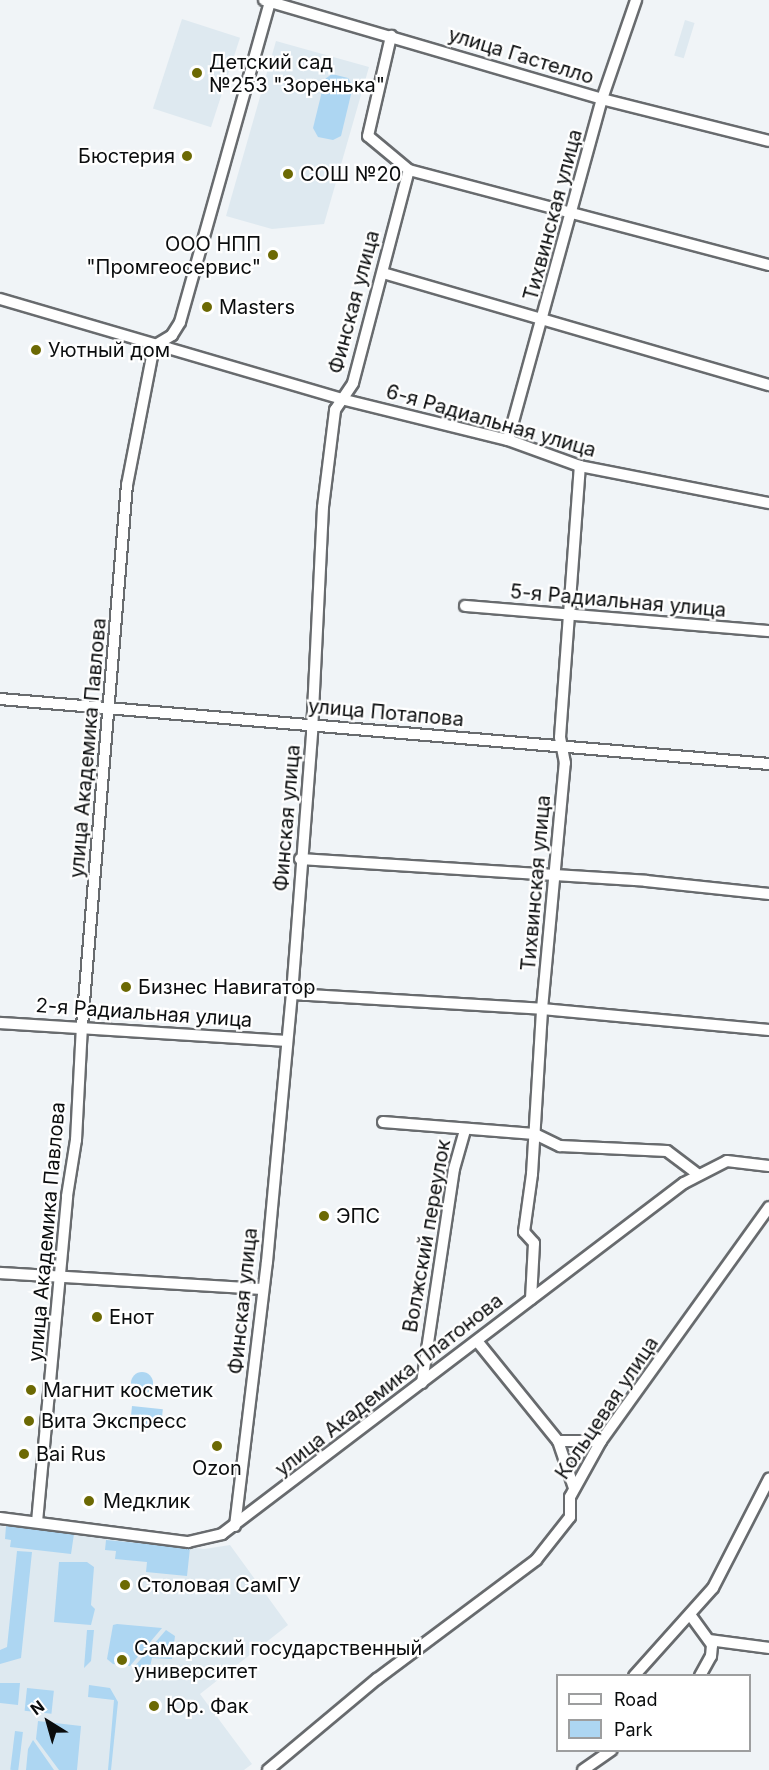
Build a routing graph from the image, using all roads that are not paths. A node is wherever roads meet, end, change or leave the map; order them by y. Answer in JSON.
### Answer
{"nodes":[{"id":1,"x":636,"y":0,"type":"edge"},
{"id":2,"x":267,"y":1,"type":"edge"},
{"id":3,"x":391,"y":36,"type":"junction"},
{"id":4,"x":602,"y":99,"type":"junction"},
{"id":5,"x":769,"y":141,"type":"edge"},
{"id":6,"x":409,"y":170,"type":"junction"},
{"id":7,"x":573,"y":216,"type":"junction"},
{"id":8,"x":769,"y":265,"type":"edge"},
{"id":9,"x":383,"y":273,"type":"junction"},
{"id":10,"x":0,"y":299,"type":"edge"},
{"id":11,"x":542,"y":320,"type":"junction"},
{"id":12,"x":154,"y":346,"type":"junction"},
{"id":13,"x":769,"y":385,"type":"edge"},
{"id":14,"x":340,"y":399,"type":"junction"},
{"id":15,"x":508,"y":440,"type":"junction"},
{"id":16,"x":580,"y":466,"type":"junction"},
{"id":17,"x":769,"y":503,"type":"edge"},
{"id":18,"x":465,"y":606,"type":"dead end"},
{"id":19,"x":569,"y":616,"type":"junction"},
{"id":20,"x":769,"y":631,"type":"edge"},
{"id":21,"x":0,"y":699,"type":"edge"},
{"id":22,"x":108,"y":708,"type":"junction"},
{"id":23,"x":312,"y":725,"type":"junction"},
{"id":24,"x":563,"y":746,"type":"junction"},
{"id":25,"x":769,"y":764,"type":"edge"},
{"id":26,"x":300,"y":859,"type":"junction"},
{"id":27,"x":554,"y":876,"type":"junction"},
{"id":28,"x":769,"y":894,"type":"edge"},
{"id":29,"x":292,"y":994,"type":"junction"},
{"id":30,"x":542,"y":1009,"type":"junction"},
{"id":31,"x":0,"y":1023,"type":"edge"},
{"id":32,"x":82,"y":1026,"type":"junction"},
{"id":33,"x":769,"y":1030,"type":"edge"},
{"id":34,"x":286,"y":1041,"type":"junction"},
{"id":35,"x":383,"y":1122,"type":"dead end"},
{"id":36,"x":465,"y":1130,"type":"junction"},
{"id":37,"x":535,"y":1134,"type":"junction"},
{"id":38,"x":769,"y":1166,"type":"edge"},
{"id":39,"x":697,"y":1174,"type":"junction"},
{"id":40,"x":769,"y":1207,"type":"edge"},
{"id":41,"x":0,"y":1273,"type":"edge"},
{"id":42,"x":60,"y":1278,"type":"junction"},
{"id":43,"x":262,"y":1289,"type":"junction"},
{"id":44,"x":531,"y":1299,"type":"junction"},
{"id":45,"x":477,"y":1341,"type":"junction"},
{"id":46,"x":422,"y":1383,"type":"junction"},
{"id":47,"x":558,"y":1441,"type":"junction"},
{"id":48,"x":601,"y":1441,"type":"junction"},
{"id":49,"x":769,"y":1479,"type":"edge"},
{"id":50,"x":574,"y":1488,"type":"junction"},
{"id":51,"x":0,"y":1518,"type":"edge"},
{"id":52,"x":37,"y":1522,"type":"junction"},
{"id":53,"x":235,"y":1526,"type":"junction"},
{"id":54,"x":691,"y":1616,"type":"junction"},
{"id":55,"x":709,"y":1640,"type":"junction"},
{"id":56,"x":769,"y":1648,"type":"edge"},
{"id":57,"x":636,"y":1674,"type":"edge"},
{"id":58,"x":701,"y":1674,"type":"edge"},
{"id":59,"x":609,"y":1752,"type":"edge"},
{"id":60,"x":268,"y":1770,"type":"edge"},
{"id":61,"x":583,"y":1770,"type":"edge"}],
"edges":[{"from":1,"to":4,"type":"street","name":"Тихвинская улица"},
{"from":2,"to":3,"type":"street","name":"улица Гастелло"},
{"from":2,"to":12,"type":"street"},
{"from":3,"to":4,"type":"street","name":"улица Гастелло"},
{"from":3,"to":6,"type":"street"},
{"from":4,"to":5,"type":"street","name":"улица Гастелло"},
{"from":4,"to":7,"type":"street","name":"Тихвинская улица"},
{"from":6,"to":7,"type":"street"},
{"from":6,"to":9,"type":"street","name":"Финская улица"},
{"from":7,"to":8,"type":"street"},
{"from":7,"to":11,"type":"street","name":"Тихвинская улица"},
{"from":9,"to":11,"type":"street"},
{"from":9,"to":14,"type":"street","name":"Финская улица"},
{"from":10,"to":12,"type":"street","name":"6-я Радиальная улица"},
{"from":11,"to":13,"type":"street"},
{"from":11,"to":15,"type":"street","name":"Тихвинская улица"},
{"from":12,"to":14,"type":"street","name":"6-я Радиальная улица"},
{"from":12,"to":22,"type":"street","name":"улица Академика Павлова"},
{"from":14,"to":15,"type":"street","name":"6-я Радиальная улица"},
{"from":14,"to":23,"type":"street","name":"Финская улица"},
{"from":15,"to":16,"type":"street","name":"6-я Радиальная улица"},
{"from":16,"to":17,"type":"street","name":"6-я Радиальная улица"},
{"from":16,"to":19,"type":"street","name":"Тихвинская улица"},
{"from":18,"to":19,"type":"street","name":"5-я Радиальная улица"},
{"from":19,"to":20,"type":"street","name":"5-я Радиальная улица"},
{"from":19,"to":24,"type":"street","name":"Тихвинская улица"},
{"from":21,"to":22,"type":"street","name":"улица Потапова"},
{"from":22,"to":23,"type":"street","name":"улица Потапова"},
{"from":22,"to":32,"type":"street","name":"улица Академика Павлова"},
{"from":23,"to":24,"type":"street","name":"улица Потапова"},
{"from":23,"to":26,"type":"street","name":"Финская улица"},
{"from":24,"to":25,"type":"street","name":"улица Потапова"},
{"from":24,"to":27,"type":"street","name":"Тихвинская улица"},
{"from":26,"to":27,"type":"street"},
{"from":26,"to":29,"type":"street","name":"Финская улица"},
{"from":27,"to":28,"type":"street"},
{"from":27,"to":30,"type":"street","name":"Тихвинская улица"},
{"from":29,"to":30,"type":"street"},
{"from":29,"to":34,"type":"street","name":"Финская улица"},
{"from":30,"to":33,"type":"street"},
{"from":30,"to":37,"type":"street","name":"Тихвинская улица"},
{"from":31,"to":32,"type":"street","name":"2-я Радиальная улица"},
{"from":32,"to":34,"type":"street","name":"2-я Радиальная улица"},
{"from":32,"to":42,"type":"street","name":"улица Академика Павлова"},
{"from":34,"to":43,"type":"street","name":"Финская улица"},
{"from":35,"to":36,"type":"street"},
{"from":36,"to":37,"type":"street"},
{"from":36,"to":46,"type":"street","name":"Волжский переулок"},
{"from":37,"to":39,"type":"street"},
{"from":37,"to":44,"type":"street","name":"Тихвинская улица"},
{"from":38,"to":39,"type":"street","name":"улица Академика Платонова"},
{"from":39,"to":44,"type":"street","name":"улица Академика Платонова"},
{"from":40,"to":48,"type":"street","name":"Кольцевая улица"},
{"from":41,"to":42,"type":"street"},
{"from":42,"to":43,"type":"street"},
{"from":42,"to":52,"type":"street","name":"улица Академика Павлова"},
{"from":43,"to":53,"type":"street","name":"Финская улица"},
{"from":44,"to":45,"type":"street","name":"улица Академика Платонова"},
{"from":45,"to":46,"type":"street","name":"улица Академика Платонова"},
{"from":45,"to":47,"type":"street"},
{"from":46,"to":53,"type":"street","name":"улица Академика Платонова"},
{"from":47,"to":48,"type":"street"},
{"from":47,"to":50,"type":"street"},
{"from":48,"to":50,"type":"street","name":"Кольцевая улица"},
{"from":49,"to":54,"type":"street"},
{"from":50,"to":60,"type":"street","name":"Кольцевая улица"},
{"from":51,"to":52,"type":"street","name":"улица Академика Платонова"},
{"from":52,"to":53,"type":"street","name":"улица Академика Платонова"},
{"from":54,"to":55,"type":"street"},
{"from":54,"to":57,"type":"street"},
{"from":55,"to":56,"type":"street"},
{"from":55,"to":58,"type":"street"},
{"from":59,"to":61,"type":"street"}]}
